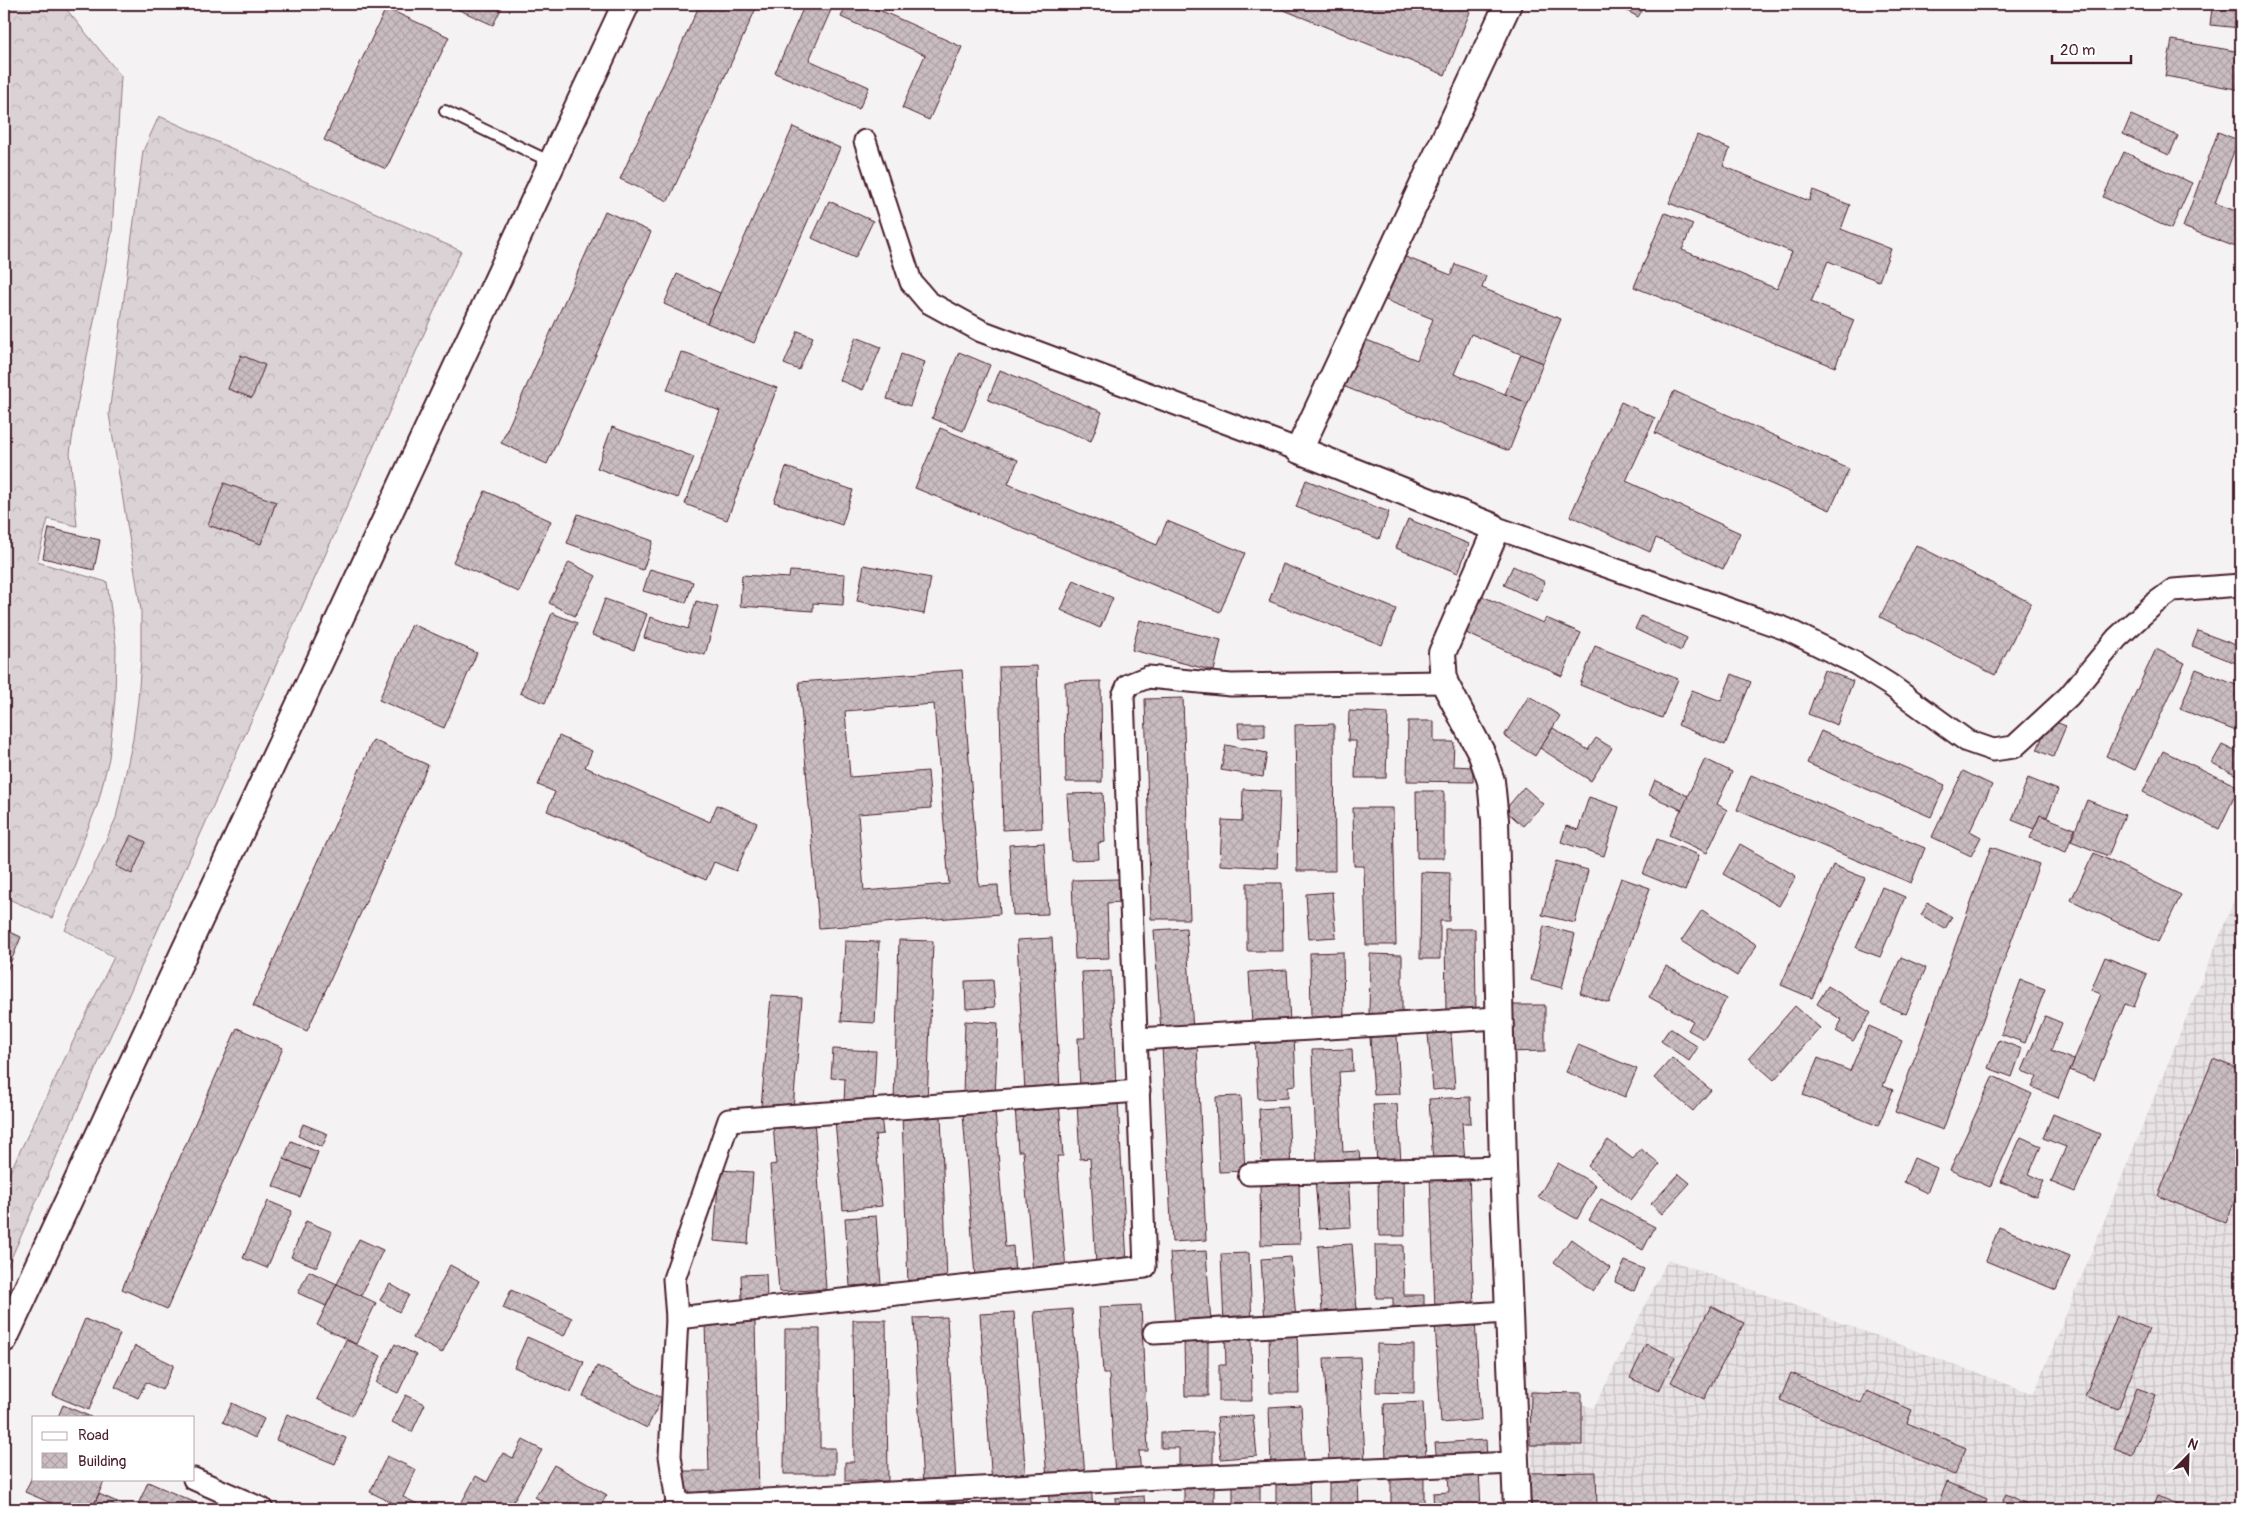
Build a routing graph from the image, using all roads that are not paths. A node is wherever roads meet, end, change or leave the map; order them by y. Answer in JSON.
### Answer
{"nodes":[{"id":1,"x":626,"y":4,"type":"edge"},
{"id":2,"x":1508,"y":4,"type":"edge"},
{"id":3,"x":444,"y":111,"type":"dead end"},
{"id":4,"x":865,"y":141,"type":"dead end"},
{"id":5,"x":552,"y":162,"type":"junction"},
{"id":6,"x":1299,"y":450,"type":"junction"},
{"id":7,"x":1491,"y":526,"type":"junction"},
{"id":8,"x":2241,"y":585,"type":"edge"},
{"id":9,"x":1444,"y":682,"type":"junction"},
{"id":10,"x":1498,"y":1018,"type":"junction"},
{"id":11,"x":1138,"y":1039,"type":"junction"},
{"id":12,"x":1138,"y":1092,"type":"junction"},
{"id":13,"x":1502,"y":1166,"type":"junction"},
{"id":14,"x":1249,"y":1174,"type":"dead end"},
{"id":15,"x":1508,"y":1312,"type":"junction"},
{"id":16,"x":677,"y":1318,"type":"junction"},
{"id":17,"x":1154,"y":1334,"type":"dead end"},
{"id":18,"x":4,"y":1339,"type":"edge"},
{"id":19,"x":1514,"y":1463,"type":"junction"},
{"id":20,"x":195,"y":1479,"type":"edge"},
{"id":21,"x":677,"y":1507,"type":"edge"},
{"id":22,"x":262,"y":1509,"type":"edge"},
{"id":23,"x":1517,"y":1509,"type":"edge"}],
"edges":[{"from":1,"to":5,"type":"street"},
{"from":2,"to":6,"type":"street"},
{"from":3,"to":5,"type":"lane"},
{"from":4,"to":6,"type":"street"},
{"from":5,"to":18,"type":"street"},
{"from":6,"to":7,"type":"street"},
{"from":7,"to":8,"type":"street"},
{"from":7,"to":9,"type":"street"},
{"from":9,"to":10,"type":"street"},
{"from":9,"to":11,"type":"street"},
{"from":10,"to":11,"type":"street"},
{"from":10,"to":13,"type":"street"},
{"from":11,"to":12,"type":"street"},
{"from":12,"to":16,"type":"street"},
{"from":12,"to":16,"type":"street"},
{"from":13,"to":14,"type":"street"},
{"from":13,"to":15,"type":"street"},
{"from":15,"to":17,"type":"street"},
{"from":15,"to":19,"type":"street"},
{"from":16,"to":21,"type":"street"},
{"from":19,"to":21,"type":"street"},
{"from":19,"to":23,"type":"street"},
{"from":20,"to":22,"type":"street"}]}
